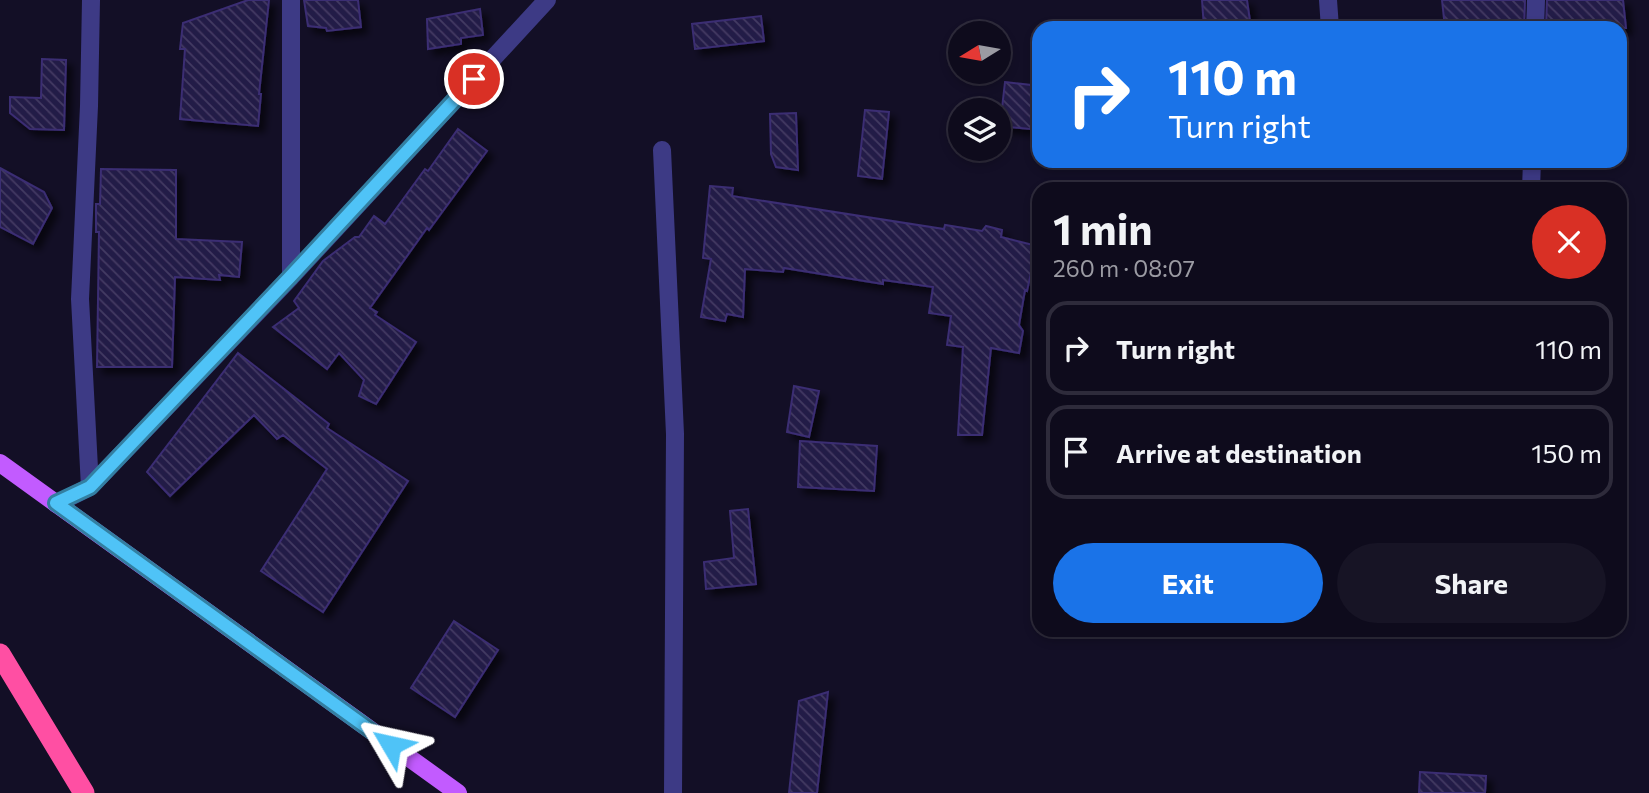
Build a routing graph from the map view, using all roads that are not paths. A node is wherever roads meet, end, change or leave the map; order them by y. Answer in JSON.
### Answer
{"nodes":[{"id":1,"x":91,"y":0,"type":"edge"},
{"id":2,"x":291,"y":0,"type":"edge"},
{"id":3,"x":547,"y":0,"type":"edge"},
{"id":4,"x":1328,"y":0,"type":"edge"},
{"id":5,"x":1536,"y":0,"type":"edge"},
{"id":6,"x":1329,"y":21,"type":"edge"},
{"id":7,"x":1535,"y":21,"type":"edge"},
{"id":8,"x":662,"y":150,"type":"dead end"},
{"id":9,"x":290,"y":277,"type":"junction"},
{"id":10,"x":0,"y":463,"type":"edge"},
{"id":11,"x":90,"y":487,"type":"junction"},
{"id":12,"x":56,"y":503,"type":"junction"},
{"id":13,"x":0,"y":654,"type":"edge"},
{"id":14,"x":84,"y":793,"type":"edge"},
{"id":15,"x":458,"y":793,"type":"edge"},
{"id":16,"x":673,"y":793,"type":"edge"}],
"edges":[{"from":1,"to":11,"type":"street"},
{"from":2,"to":9,"type":"street"},
{"from":3,"to":9,"type":"street"},
{"from":4,"to":6,"type":"street"},
{"from":5,"to":7,"type":"street"},
{"from":8,"to":16,"type":"street"},
{"from":9,"to":11,"type":"street"},
{"from":10,"to":12,"type":"main road"},
{"from":11,"to":12,"type":"street"},
{"from":12,"to":15,"type":"main road"},
{"from":13,"to":14,"type":"highway"}]}
